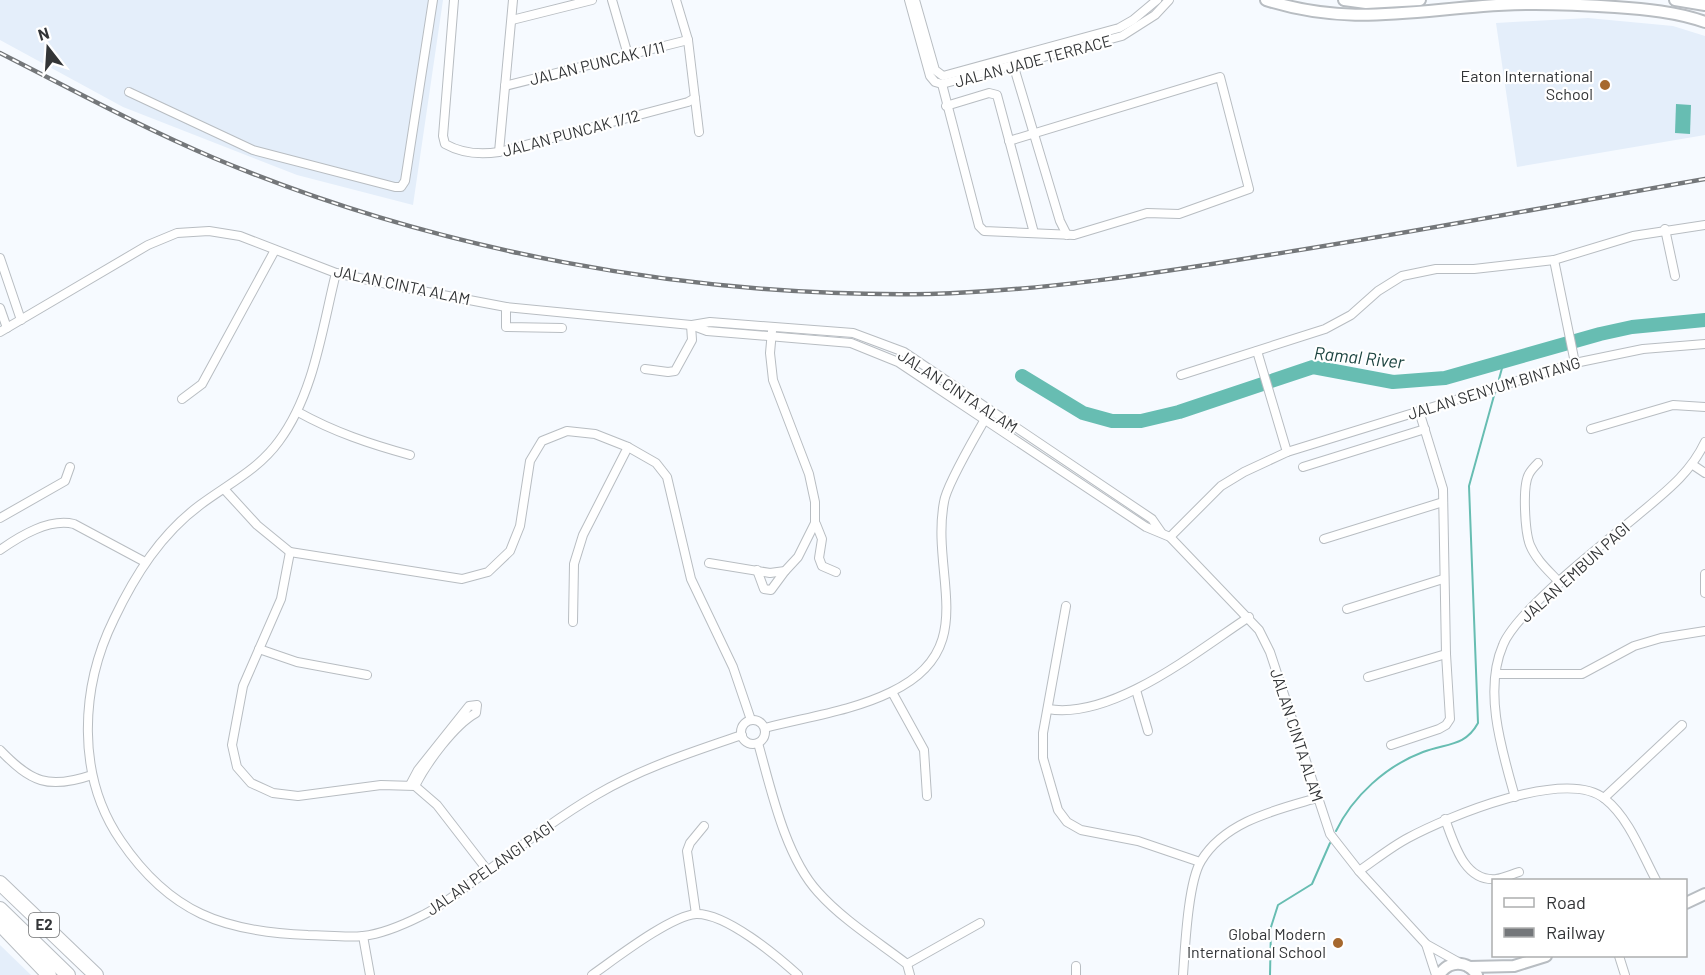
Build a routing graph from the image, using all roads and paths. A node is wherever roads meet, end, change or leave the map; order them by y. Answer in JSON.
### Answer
{"nodes":[{"id":1,"x":433,"y":0,"type":"edge"},
{"id":2,"x":454,"y":0,"type":"edge"},
{"id":3,"x":513,"y":0,"type":"edge"},
{"id":4,"x":592,"y":0,"type":"edge"},
{"id":5,"x":612,"y":0,"type":"edge"},
{"id":6,"x":676,"y":0,"type":"edge"},
{"id":7,"x":909,"y":0,"type":"edge"},
{"id":8,"x":915,"y":0,"type":"edge"},
{"id":9,"x":1156,"y":0,"type":"edge"},
{"id":10,"x":1169,"y":0,"type":"edge"},
{"id":11,"x":1266,"y":0,"type":"edge"},
{"id":12,"x":1344,"y":0,"type":"edge"},
{"id":13,"x":1420,"y":0,"type":"edge"},
{"id":14,"x":1675,"y":0,"type":"edge"},
{"id":15,"x":1705,"y":5,"type":"edge"},
{"id":16,"x":512,"y":20,"type":"junction"},
{"id":17,"x":1705,"y":22,"type":"edge"},
{"id":18,"x":688,"y":40,"type":"junction"},
{"id":19,"x":1025,"y":54,"type":"junction"},
{"id":20,"x":628,"y":55,"type":"junction"},
{"id":21,"x":1004,"y":60,"type":"junction"},
{"id":22,"x":1016,"y":66,"type":"junction"},
{"id":23,"x":942,"y":84,"type":"junction"},
{"id":24,"x":505,"y":86,"type":"junction"},
{"id":25,"x":129,"y":92,"type":"dead end"},
{"id":26,"x":695,"y":98,"type":"junction"},
{"id":27,"x":946,"y":106,"type":"junction"},
{"id":28,"x":699,"y":132,"type":"dead end"},
{"id":29,"x":1035,"y":134,"type":"junction"},
{"id":30,"x":1009,"y":141,"type":"junction"},
{"id":31,"x":499,"y":152,"type":"junction"},
{"id":32,"x":1705,"y":225,"type":"edge"},
{"id":33,"x":1665,"y":229,"type":"junction"},
{"id":34,"x":1034,"y":233,"type":"junction"},
{"id":35,"x":1067,"y":236,"type":"junction"},
{"id":36,"x":275,"y":250,"type":"junction"},
{"id":37,"x":0,"y":258,"type":"edge"},
{"id":38,"x":1554,"y":260,"type":"junction"},
{"id":39,"x":336,"y":273,"type":"junction"},
{"id":40,"x":1675,"y":276,"type":"dead end"},
{"id":41,"x":506,"y":306,"type":"junction"},
{"id":42,"x":0,"y":308,"type":"edge"},
{"id":43,"x":21,"y":320,"type":"junction"},
{"id":44,"x":691,"y":325,"type":"junction"},
{"id":45,"x":772,"y":326,"type":"junction"},
{"id":46,"x":562,"y":328,"type":"dead end"},
{"id":47,"x":3,"y":330,"type":"edge"},
{"id":48,"x":771,"y":336,"type":"junction"},
{"id":49,"x":1705,"y":344,"type":"edge"},
{"id":50,"x":1258,"y":353,"type":"junction"},
{"id":51,"x":1575,"y":363,"type":"junction"},
{"id":52,"x":645,"y":369,"type":"dead end"},
{"id":53,"x":1181,"y":375,"type":"dead end"},
{"id":54,"x":182,"y":399,"type":"dead end"},
{"id":55,"x":1705,"y":407,"type":"edge"},
{"id":56,"x":1419,"y":411,"type":"junction"},
{"id":57,"x":298,"y":412,"type":"junction"},
{"id":58,"x":984,"y":421,"type":"junction"},
{"id":59,"x":1425,"y":429,"type":"junction"},
{"id":60,"x":1591,"y":429,"type":"dead end"},
{"id":61,"x":1705,"y":442,"type":"edge"},
{"id":62,"x":628,"y":447,"type":"junction"},
{"id":63,"x":1287,"y":452,"type":"junction"},
{"id":64,"x":410,"y":455,"type":"dead end"},
{"id":65,"x":1538,"y":463,"type":"dead end"},
{"id":66,"x":1693,"y":465,"type":"junction"},
{"id":67,"x":70,"y":467,"type":"dead end"},
{"id":68,"x":1303,"y":467,"type":"dead end"},
{"id":69,"x":1705,"y":473,"type":"edge"},
{"id":70,"x":224,"y":489,"type":"junction"},
{"id":71,"x":1443,"y":502,"type":"junction"},
{"id":72,"x":0,"y":518,"type":"edge"},
{"id":73,"x":815,"y":523,"type":"junction"},
{"id":74,"x":1161,"y":531,"type":"junction"},
{"id":75,"x":1170,"y":537,"type":"junction"},
{"id":76,"x":1324,"y":538,"type":"dead end"},
{"id":77,"x":0,"y":550,"type":"edge"},
{"id":78,"x":290,"y":552,"type":"junction"},
{"id":79,"x":146,"y":562,"type":"junction"},
{"id":80,"x":709,"y":563,"type":"dead end"},
{"id":81,"x":757,"y":570,"type":"junction"},
{"id":82,"x":785,"y":571,"type":"junction"},
{"id":83,"x":836,"y":572,"type":"dead end"},
{"id":84,"x":1705,"y":573,"type":"edge"},
{"id":85,"x":1443,"y":579,"type":"junction"},
{"id":86,"x":1560,"y":583,"type":"junction"},
{"id":87,"x":1705,"y":593,"type":"edge"},
{"id":88,"x":1066,"y":606,"type":"dead end"},
{"id":89,"x":1347,"y":609,"type":"dead end"},
{"id":90,"x":1249,"y":617,"type":"junction"},
{"id":91,"x":573,"y":622,"type":"dead end"},
{"id":92,"x":1705,"y":631,"type":"edge"},
{"id":93,"x":259,"y":648,"type":"junction"},
{"id":94,"x":1446,"y":654,"type":"junction"},
{"id":95,"x":1496,"y":674,"type":"junction"},
{"id":96,"x":367,"y":675,"type":"dead end"},
{"id":97,"x":1368,"y":678,"type":"dead end"},
{"id":98,"x":1136,"y":690,"type":"junction"},
{"id":99,"x":892,"y":692,"type":"junction"},
{"id":100,"x":1048,"y":709,"type":"junction"},
{"id":101,"x":751,"y":720,"type":"junction"},
{"id":102,"x":1682,"y":725,"type":"dead end"},
{"id":103,"x":765,"y":728,"type":"junction"},
{"id":104,"x":1148,"y":731,"type":"dead end"},
{"id":105,"x":742,"y":735,"type":"junction"},
{"id":106,"x":758,"y":743,"type":"junction"},
{"id":107,"x":1391,"y":745,"type":"dead end"},
{"id":108,"x":0,"y":750,"type":"edge"},
{"id":109,"x":92,"y":775,"type":"junction"},
{"id":110,"x":413,"y":786,"type":"junction"},
{"id":111,"x":927,"y":796,"type":"dead end"},
{"id":112,"x":1515,"y":797,"type":"junction"},
{"id":113,"x":1317,"y":798,"type":"junction"},
{"id":114,"x":1604,"y":798,"type":"junction"},
{"id":115,"x":1445,"y":819,"type":"junction"},
{"id":116,"x":704,"y":826,"type":"dead end"},
{"id":117,"x":1200,"y":862,"type":"junction"},
{"id":118,"x":488,"y":871,"type":"junction"},
{"id":119,"x":1359,"y":871,"type":"junction"},
{"id":120,"x":1519,"y":872,"type":"dead end"},
{"id":121,"x":1655,"y":879,"type":"edge"},
{"id":122,"x":0,"y":883,"type":"edge"},
{"id":123,"x":1705,"y":894,"type":"edge"},
{"id":124,"x":1687,"y":903,"type":"edge"},
{"id":125,"x":0,"y":909,"type":"edge"},
{"id":126,"x":696,"y":914,"type":"junction"},
{"id":127,"x":980,"y":923,"type":"dead end"},
{"id":128,"x":0,"y":924,"type":"edge"},
{"id":129,"x":363,"y":936,"type":"junction"},
{"id":130,"x":1426,"y":944,"type":"junction"},
{"id":131,"x":1543,"y":957,"type":"edge"},
{"id":132,"x":1619,"y":957,"type":"edge"},
{"id":133,"x":908,"y":964,"type":"junction"},
{"id":134,"x":1514,"y":966,"type":"junction"},
{"id":135,"x":1469,"y":968,"type":"edge"},
{"id":136,"x":49,"y":975,"type":"edge"},
{"id":137,"x":69,"y":975,"type":"edge"},
{"id":138,"x":96,"y":975,"type":"edge"},
{"id":139,"x":370,"y":975,"type":"edge"},
{"id":140,"x":592,"y":975,"type":"edge"},
{"id":141,"x":798,"y":975,"type":"edge"},
{"id":142,"x":910,"y":975,"type":"edge"},
{"id":143,"x":1183,"y":975,"type":"edge"},
{"id":144,"x":1438,"y":975,"type":"edge"},
{"id":145,"x":1500,"y":975,"type":"edge"},
{"id":146,"x":1625,"y":975,"type":"edge"}],
"edges":[{"from":1,"to":25,"type":"street"},
{"from":2,"to":31,"type":"street","name":"JALAN PUNCAK 1/12"},
{"from":3,"to":16,"type":"street"},
{"from":4,"to":16,"type":"street"},
{"from":5,"to":20,"type":"street"},
{"from":6,"to":18,"type":"street"},
{"from":7,"to":23,"type":"street","name":"JALAN JADE TERRACE"},
{"from":8,"to":21,"type":"street","name":"JALAN JADE TERRACE"},
{"from":9,"to":19,"type":"street","name":"JALAN JADE TERRACE"},
{"from":10,"to":22,"type":"street","name":"JALAN JADE TERRACE"},
{"from":11,"to":17,"type":"street"},
{"from":12,"to":13,"type":"street"},
{"from":14,"to":15,"type":"street"},
{"from":16,"to":24,"type":"street"},
{"from":18,"to":20,"type":"street","name":"JALAN PUNCAK 1/11"},
{"from":18,"to":26,"type":"street"},
{"from":19,"to":21,"type":"street","name":"JALAN JADE TERRACE"},
{"from":19,"to":22,"type":"street"},
{"from":20,"to":24,"type":"street","name":"JALAN PUNCAK 1/11"},
{"from":21,"to":22,"type":"street"},
{"from":22,"to":23,"type":"street","name":"JALAN JADE TERRACE"},
{"from":22,"to":29,"type":"street"},
{"from":23,"to":27,"type":"street"},
{"from":24,"to":31,"type":"street"},
{"from":26,"to":28,"type":"street"},
{"from":26,"to":31,"type":"street","name":"JALAN PUNCAK 1/12"},
{"from":27,"to":30,"type":"street"},
{"from":27,"to":34,"type":"street"},
{"from":29,"to":30,"type":"street"},
{"from":29,"to":35,"type":"street"},
{"from":29,"to":35,"type":"street"},
{"from":30,"to":34,"type":"street"},
{"from":32,"to":33,"type":"street"},
{"from":33,"to":38,"type":"street"},
{"from":33,"to":40,"type":"street"},
{"from":34,"to":35,"type":"street"},
{"from":36,"to":39,"type":"street","name":"JALAN CINTA ALAM"},
{"from":36,"to":43,"type":"street","name":"JALAN CINTA ALAM"},
{"from":36,"to":54,"type":"street"},
{"from":37,"to":43,"type":"street"},
{"from":38,"to":50,"type":"street"},
{"from":38,"to":51,"type":"street"},
{"from":39,"to":41,"type":"street","name":"JALAN CINTA ALAM"},
{"from":39,"to":57,"type":"street","name":"JALAN PELANGI PAGI"},
{"from":41,"to":44,"type":"street","name":"JALAN CINTA ALAM"},
{"from":41,"to":46,"type":"street"},
{"from":42,"to":47,"type":"street"},
{"from":43,"to":47,"type":"street","name":"JALAN CINTA ALAM"},
{"from":44,"to":45,"type":"street","name":"JALAN CINTA ALAM"},
{"from":44,"to":48,"type":"street","name":"JALAN CINTA ALAM"},
{"from":44,"to":52,"type":"street"},
{"from":45,"to":48,"type":"street"},
{"from":45,"to":74,"type":"street","name":"JALAN CINTA ALAM"},
{"from":48,"to":58,"type":"street","name":"JALAN CINTA ALAM"},
{"from":48,"to":73,"type":"street"},
{"from":49,"to":51,"type":"street","name":"JALAN SENYUM BINTANG"},
{"from":50,"to":53,"type":"street"},
{"from":50,"to":63,"type":"street"},
{"from":51,"to":56,"type":"street","name":"JALAN SENYUM BINTANG"},
{"from":55,"to":60,"type":"street"},
{"from":56,"to":59,"type":"street"},
{"from":56,"to":63,"type":"street","name":"JALAN SENYUM BINTANG"},
{"from":57,"to":64,"type":"street"},
{"from":57,"to":70,"type":"street","name":"JALAN PELANGI PAGI"},
{"from":58,"to":74,"type":"street","name":"JALAN CINTA ALAM"},
{"from":58,"to":99,"type":"street"},
{"from":59,"to":68,"type":"street"},
{"from":59,"to":71,"type":"street"},
{"from":61,"to":66,"type":"street","name":"JALAN EMBUN PAGI"},
{"from":62,"to":78,"type":"street"},
{"from":62,"to":91,"type":"street"},
{"from":62,"to":101,"type":"street"},
{"from":63,"to":75,"type":"street","name":"JALAN SENYUM BINTANG"},
{"from":65,"to":86,"type":"street"},
{"from":66,"to":69,"type":"street"},
{"from":66,"to":86,"type":"street","name":"JALAN EMBUN PAGI"},
{"from":67,"to":72,"type":"street"},
{"from":70,"to":78,"type":"street"},
{"from":70,"to":79,"type":"street","name":"JALAN PELANGI PAGI"},
{"from":71,"to":76,"type":"street"},
{"from":71,"to":85,"type":"street"},
{"from":73,"to":82,"type":"street"},
{"from":73,"to":83,"type":"street"},
{"from":74,"to":75,"type":"street","name":"JALAN CINTA ALAM"},
{"from":75,"to":90,"type":"street","name":"JALAN CINTA ALAM"},
{"from":77,"to":79,"type":"street"},
{"from":78,"to":93,"type":"street"},
{"from":79,"to":109,"type":"street","name":"JALAN PELANGI PAGI"},
{"from":80,"to":81,"type":"street"},
{"from":81,"to":82,"type":"street"},
{"from":81,"to":82,"type":"street"},
{"from":84,"to":87,"type":"street"},
{"from":85,"to":89,"type":"street"},
{"from":85,"to":94,"type":"street"},
{"from":86,"to":95,"type":"street","name":"JALAN EMBUN PAGI"},
{"from":88,"to":100,"type":"street"},
{"from":90,"to":98,"type":"street"},
{"from":90,"to":113,"type":"street","name":"JALAN CINTA ALAM"},
{"from":92,"to":95,"type":"street"},
{"from":93,"to":96,"type":"street"},
{"from":93,"to":110,"type":"street"},
{"from":94,"to":97,"type":"street"},
{"from":94,"to":107,"type":"street"},
{"from":95,"to":112,"type":"street","name":"JALAN EMBUN PAGI"},
{"from":98,"to":100,"type":"street"},
{"from":98,"to":104,"type":"street"},
{"from":99,"to":103,"type":"street"},
{"from":99,"to":111,"type":"street"},
{"from":100,"to":117,"type":"street"},
{"from":101,"to":103,"type":"street"},
{"from":101,"to":105,"type":"street"},
{"from":102,"to":114,"type":"street"},
{"from":103,"to":106,"type":"street"},
{"from":105,"to":106,"type":"street"},
{"from":105,"to":118,"type":"street","name":"JALAN PELANGI PAGI"},
{"from":106,"to":133,"type":"street"},
{"from":108,"to":109,"type":"street"},
{"from":109,"to":129,"type":"street","name":"JALAN PELANGI PAGI"},
{"from":110,"to":110,"type":"street"},
{"from":110,"to":118,"type":"street"},
{"from":112,"to":114,"type":"street"},
{"from":112,"to":115,"type":"street"},
{"from":113,"to":117,"type":"street"},
{"from":113,"to":119,"type":"street","name":"JALAN CINTA ALAM"},
{"from":114,"to":121,"type":"street"},
{"from":115,"to":119,"type":"street"},
{"from":115,"to":120,"type":"street"},
{"from":116,"to":126,"type":"street"},
{"from":117,"to":143,"type":"street"},
{"from":118,"to":129,"type":"street","name":"JALAN PELANGI PAGI"},
{"from":119,"to":130,"type":"street","name":"JALAN CINTA ALAM"},
{"from":122,"to":138,"type":"highway","number":"E2"},
{"from":123,"to":124,"type":"street"},
{"from":125,"to":137,"type":"highway","number":"E2"},
{"from":126,"to":140,"type":"street"},
{"from":126,"to":141,"type":"street"},
{"from":127,"to":133,"type":"street"},
{"from":128,"to":136,"type":"highway"},
{"from":129,"to":139,"type":"street"},
{"from":130,"to":135,"type":"street","name":"JALAN CINTA ALAM"},
{"from":130,"to":144,"type":"street","name":"JALAN CINTA ALAM"},
{"from":131,"to":134,"type":"street"},
{"from":132,"to":146,"type":"street"},
{"from":133,"to":142,"type":"street"},
{"from":134,"to":135,"type":"street"},
{"from":134,"to":145,"type":"street"},
{"from":135,"to":144,"type":"street"}]}
